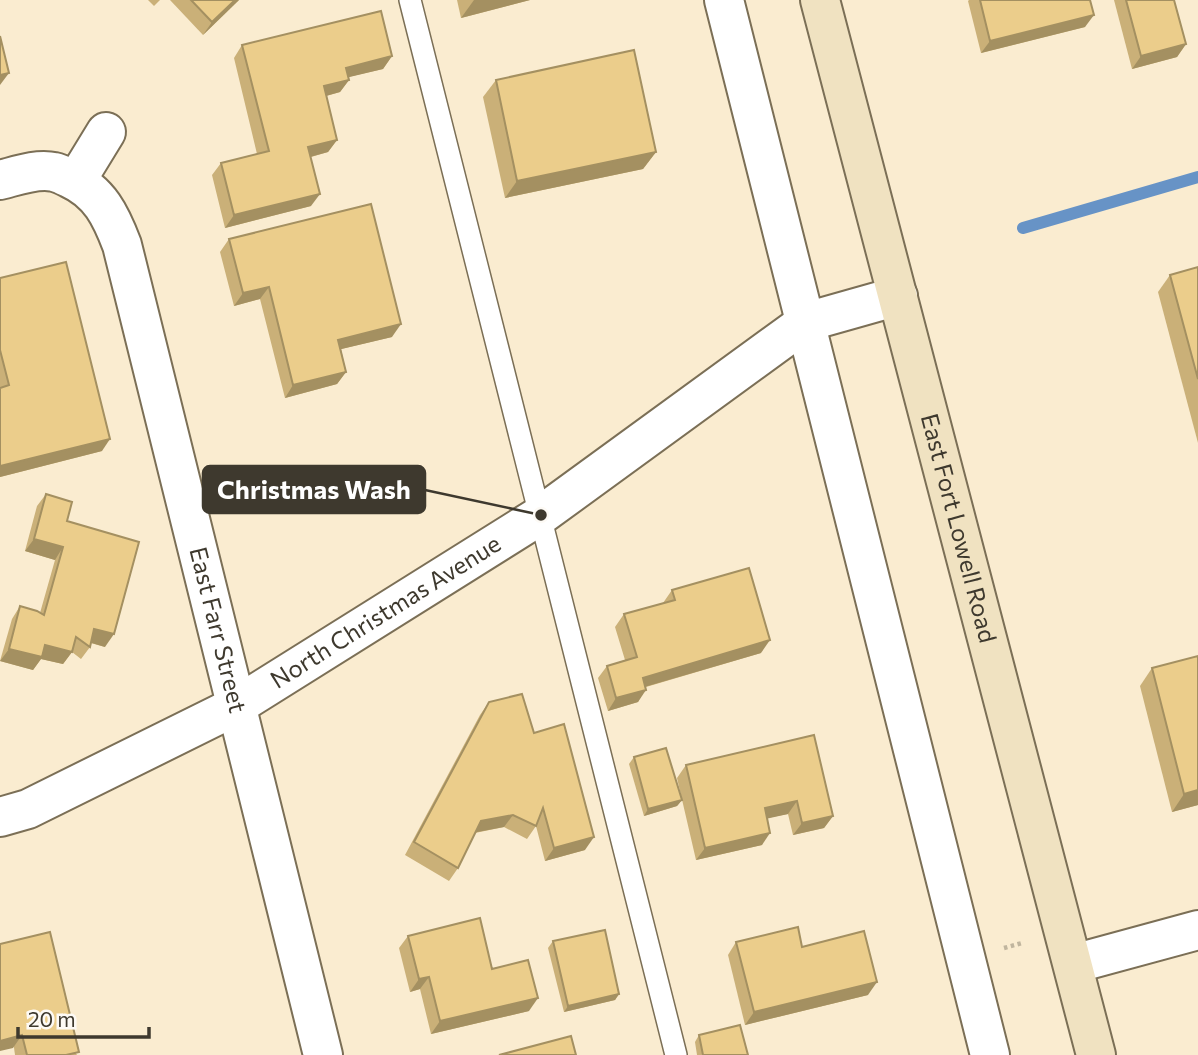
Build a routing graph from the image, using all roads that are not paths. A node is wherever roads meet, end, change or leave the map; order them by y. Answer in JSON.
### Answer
{"nodes":[{"id":1,"x":410,"y":0,"type":"edge"},
{"id":2,"x":724,"y":0,"type":"edge"},
{"id":3,"x":820,"y":0,"type":"edge"},
{"id":4,"x":106,"y":132,"type":"dead end"},
{"id":5,"x":0,"y":180,"type":"edge"},
{"id":6,"x":76,"y":181,"type":"junction"},
{"id":7,"x":898,"y":296,"type":"junction"},
{"id":8,"x":806,"y":322,"type":"junction"},
{"id":9,"x":541,"y":515,"type":"junction"},
{"id":10,"x":236,"y":706,"type":"junction"},
{"id":11,"x":0,"y":817,"type":"edge"},
{"id":12,"x":1198,"y":930,"type":"edge"},
{"id":13,"x":1073,"y":964,"type":"junction"},
{"id":14,"x":323,"y":1055,"type":"edge"},
{"id":15,"x":676,"y":1055,"type":"edge"},
{"id":16,"x":990,"y":1055,"type":"edge"},
{"id":17,"x":1096,"y":1055,"type":"edge"}],
"edges":[{"from":1,"to":9,"type":"lane"},
{"from":2,"to":8,"type":"street"},
{"from":3,"to":7,"type":"main road","name":"East Fort Lowell Road"},
{"from":4,"to":6,"type":"street"},
{"from":5,"to":6,"type":"street"},
{"from":6,"to":10,"type":"street","name":"East Farr Street"},
{"from":7,"to":8,"type":"street","name":"North Christmas Avenue"},
{"from":7,"to":13,"type":"main road","name":"East Fort Lowell Road"},
{"from":8,"to":9,"type":"street","name":"North Christmas Avenue"},
{"from":8,"to":16,"type":"street"},
{"from":9,"to":10,"type":"street","name":"North Christmas Avenue"},
{"from":9,"to":15,"type":"lane"},
{"from":10,"to":11,"type":"street","name":"North Christmas Avenue"},
{"from":10,"to":14,"type":"street","name":"East Farr Street"},
{"from":12,"to":13,"type":"street"},
{"from":13,"to":17,"type":"main road","name":"East Fort Lowell Road"}]}
